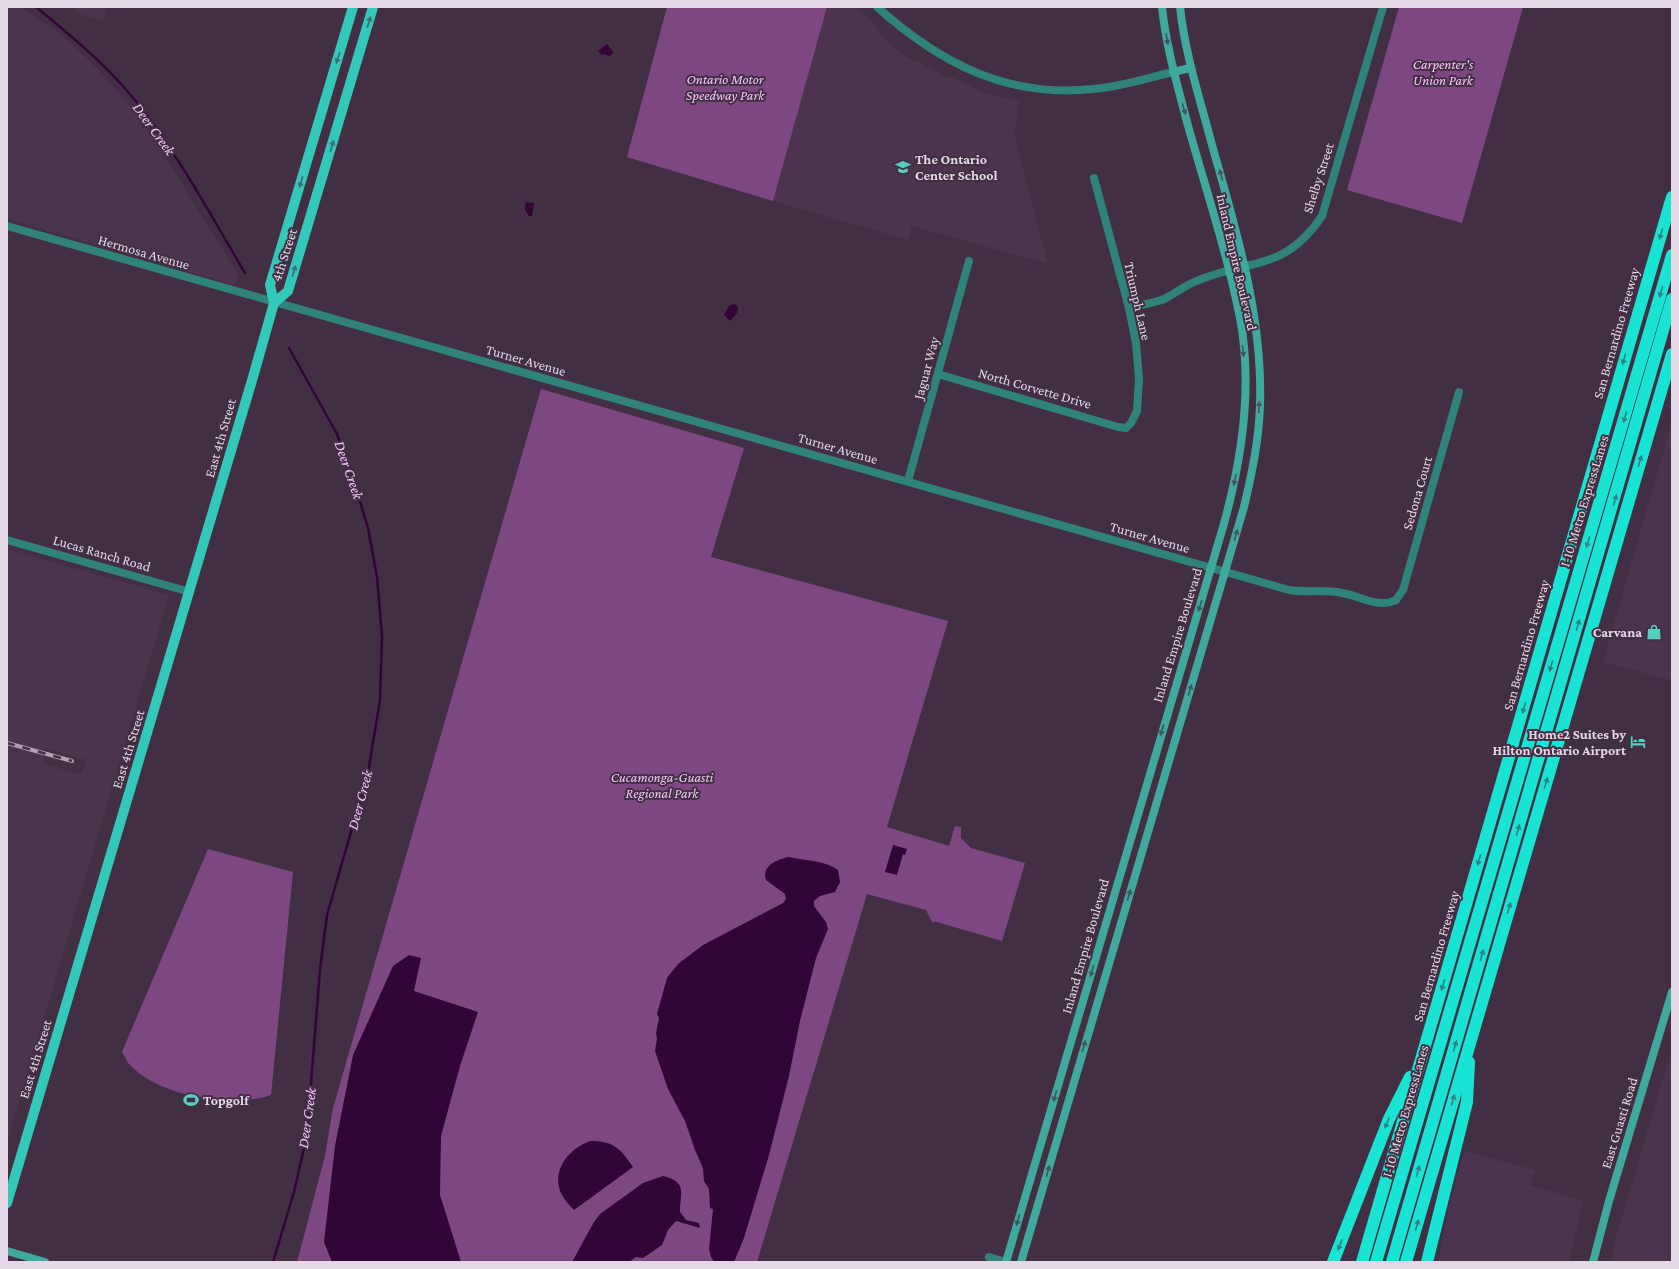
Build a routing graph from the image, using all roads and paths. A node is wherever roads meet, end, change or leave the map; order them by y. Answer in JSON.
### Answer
{"nodes":[{"id":1,"x":353,"y":7,"type":"edge"},
{"id":2,"x":373,"y":7,"type":"edge"},
{"id":3,"x":877,"y":7,"type":"edge"},
{"id":4,"x":1162,"y":7,"type":"edge"},
{"id":5,"x":1180,"y":7,"type":"edge"},
{"id":6,"x":1383,"y":7,"type":"edge"},
{"id":7,"x":1190,"y":68,"type":"junction"},
{"id":8,"x":1173,"y":72,"type":"junction"},
{"id":9,"x":1094,"y":178,"type":"dead end"},
{"id":10,"x":1672,"y":197,"type":"edge"},
{"id":11,"x":7,"y":226,"type":"edge"},
{"id":12,"x":1672,"y":255,"type":"edge"},
{"id":13,"x":969,"y":261,"type":"dead end"},
{"id":14,"x":1245,"y":267,"type":"junction"},
{"id":15,"x":1229,"y":271,"type":"junction"},
{"id":16,"x":1672,"y":299,"type":"edge"},
{"id":17,"x":274,"y":303,"type":"junction"},
{"id":18,"x":1129,"y":308,"type":"junction"},
{"id":19,"x":1672,"y":354,"type":"edge"},
{"id":20,"x":938,"y":374,"type":"junction"},
{"id":21,"x":1459,"y":392,"type":"dead end"},
{"id":22,"x":1126,"y":428,"type":"joint"},
{"id":23,"x":908,"y":481,"type":"junction"},
{"id":24,"x":7,"y":540,"type":"edge"},
{"id":25,"x":1211,"y":568,"type":"junction"},
{"id":26,"x":1225,"y":572,"type":"junction"},
{"id":27,"x":190,"y":592,"type":"junction"},
{"id":28,"x":1396,"y":600,"type":"joint"},
{"id":29,"x":1672,"y":992,"type":"edge"},
{"id":30,"x":1469,"y":1045,"type":"junction"},
{"id":31,"x":1423,"y":1051,"type":"junction"},
{"id":32,"x":7,"y":1203,"type":"edge"},
{"id":33,"x":7,"y":1251,"type":"edge"},
{"id":34,"x":989,"y":1257,"type":"dead end"},
{"id":35,"x":45,"y":1262,"type":"edge"},
{"id":36,"x":1006,"y":1262,"type":"edge"},
{"id":37,"x":1021,"y":1262,"type":"edge"},
{"id":38,"x":1333,"y":1262,"type":"edge"},
{"id":39,"x":1362,"y":1262,"type":"edge"},
{"id":40,"x":1376,"y":1262,"type":"edge"},
{"id":41,"x":1392,"y":1262,"type":"edge"},
{"id":42,"x":1406,"y":1262,"type":"edge"},
{"id":43,"x":1427,"y":1262,"type":"edge"},
{"id":44,"x":1593,"y":1262,"type":"edge"}],
"edges":[{"from":1,"to":17,"type":"main road","name":"4th Street","one_way":true},
{"from":17,"to":2,"type":"main road","name":"4th Street","one_way":true},
{"from":3,"to":8,"type":"street"},
{"from":4,"to":8,"type":"main road","name":"Inland Empire Boulevard","one_way":true},
{"from":5,"to":7,"type":"main road","name":"Inland Empire Boulevard"},
{"from":6,"to":14,"type":"street","name":"Shelby Street"},
{"from":7,"to":8,"type":"main road"},
{"from":14,"to":7,"type":"main road","name":"Inland Empire Boulevard","one_way":true},
{"from":8,"to":15,"type":"main road","name":"Inland Empire Boulevard","one_way":true},
{"from":9,"to":18,"type":"street","name":"Triumph Lane"},
{"from":10,"to":31,"type":"highway","name":"San Bernardino Freeway","one_way":true},
{"from":11,"to":17,"type":"street","name":"Hermosa Avenue"},
{"from":12,"to":40,"type":"highway","name":"I-10 Metro ExpressLanes","one_way":true},
{"from":13,"to":20,"type":"street","name":"Jaguar Way"},
{"from":14,"to":15,"type":"street","name":"Shelby Street"},
{"from":26,"to":14,"type":"main road","name":"Inland Empire Boulevard","one_way":true},
{"from":15,"to":18,"type":"street","name":"Shelby Street"},
{"from":15,"to":25,"type":"main road","name":"Inland Empire Boulevard","one_way":true},
{"from":41,"to":16,"type":"highway","name":"I-10 Metro ExpressLanes","one_way":true},
{"from":17,"to":23,"type":"street","name":"Turner Avenue"},
{"from":17,"to":27,"type":"main road","name":"East 4th Street"},
{"from":18,"to":22,"type":"street","name":"Triumph Lane"},
{"from":30,"to":19,"type":"highway","one_way":true},
{"from":20,"to":22,"type":"street","name":"North Corvette Drive"},
{"from":20,"to":23,"type":"street","name":"Jaguar Way"},
{"from":21,"to":28,"type":"street","name":"Sedona Court"},
{"from":23,"to":25,"type":"street","name":"Turner Avenue"},
{"from":24,"to":27,"type":"street","name":"Lucas Ranch Road"},
{"from":25,"to":26,"type":"street","name":"Turner Avenue"},
{"from":25,"to":36,"type":"main road","name":"Inland Empire Boulevard","one_way":true},
{"from":26,"to":28,"type":"street","name":"Turner Avenue"},
{"from":37,"to":26,"type":"main road","name":"Inland Empire Boulevard","one_way":true},
{"from":27,"to":32,"type":"main road","name":"East 4th Street"},
{"from":29,"to":44,"type":"main road","name":"East Guasti Road"},
{"from":42,"to":30,"type":"highway","one_way":true},
{"from":30,"to":43,"type":"highway"},
{"from":31,"to":38,"type":"highway","one_way":true},
{"from":31,"to":39,"type":"highway","name":"San Bernardino Freeway"},
{"from":33,"to":35,"type":"main road"},
{"from":34,"to":36,"type":"street"}]}
